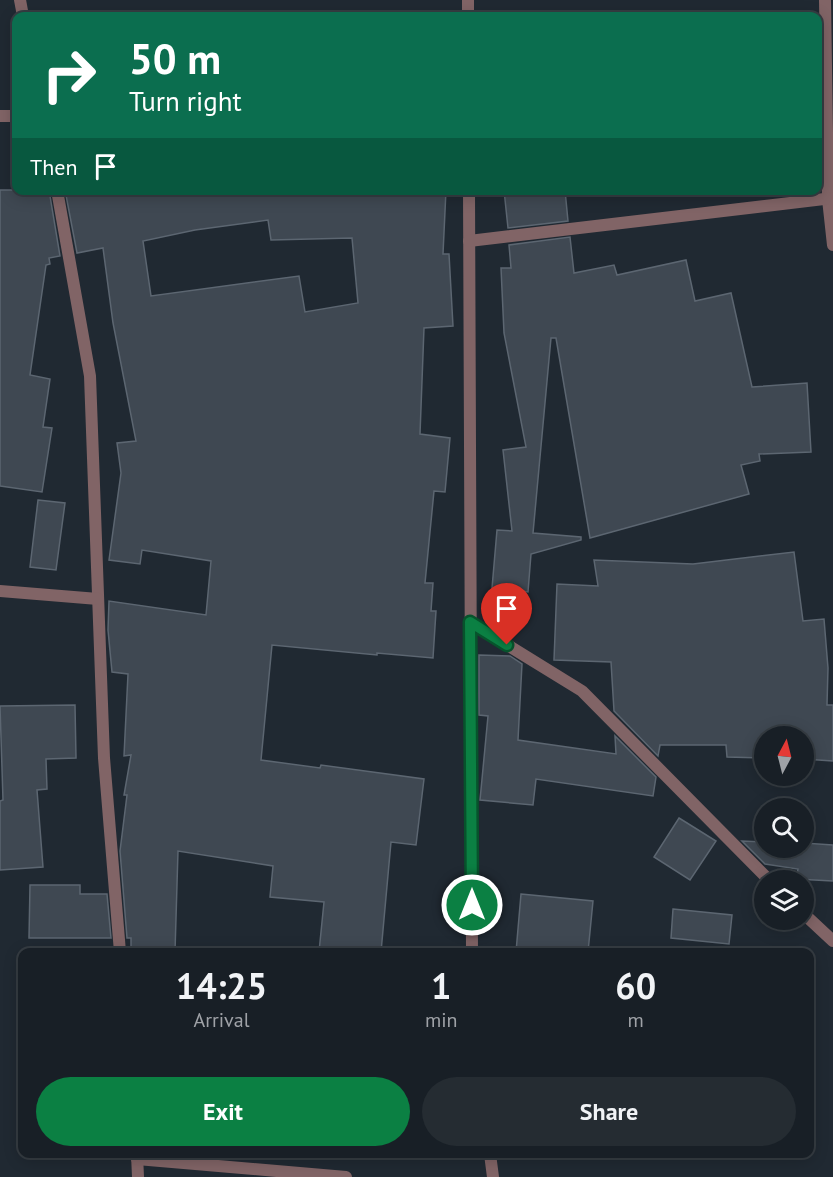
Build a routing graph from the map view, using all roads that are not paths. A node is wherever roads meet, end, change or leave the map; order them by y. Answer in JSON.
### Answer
{"nodes":[{"id":1,"x":825,"y":0,"type":"edge"},
{"id":2,"x":58,"y":195,"type":"edge"},
{"id":3,"x":469,"y":195,"type":"edge"},
{"id":4,"x":831,"y":198,"type":"edge"},
{"id":5,"x":469,"y":241,"type":"junction"},
{"id":6,"x":833,"y":245,"type":"edge"},
{"id":7,"x":0,"y":591,"type":"edge"},
{"id":8,"x":98,"y":599,"type":"junction"},
{"id":9,"x":470,"y":622,"type":"junction"},
{"id":10,"x":759,"y":870,"type":"edge"},
{"id":11,"x":814,"y":923,"type":"edge"},
{"id":12,"x":833,"y":941,"type":"edge"},
{"id":13,"x":120,"y":948,"type":"edge"},
{"id":14,"x":472,"y":948,"type":"edge"},
{"id":15,"x":137,"y":1158,"type":"edge"},
{"id":16,"x":157,"y":1158,"type":"edge"},
{"id":17,"x":491,"y":1158,"type":"edge"},
{"id":18,"x":138,"y":1177,"type":"edge"},
{"id":19,"x":346,"y":1177,"type":"edge"},
{"id":20,"x":494,"y":1177,"type":"edge"}],
"edges":[{"from":1,"to":4,"type":"street"},
{"from":2,"to":8,"type":"street"},
{"from":3,"to":5,"type":"street"},
{"from":4,"to":5,"type":"street"},
{"from":4,"to":6,"type":"street"},
{"from":5,"to":9,"type":"street"},
{"from":7,"to":8,"type":"street"},
{"from":8,"to":13,"type":"street"},
{"from":9,"to":10,"type":"street"},
{"from":9,"to":14,"type":"street"},
{"from":11,"to":12,"type":"street"},
{"from":15,"to":18,"type":"street"},
{"from":16,"to":19,"type":"street"},
{"from":17,"to":20,"type":"street"}]}
